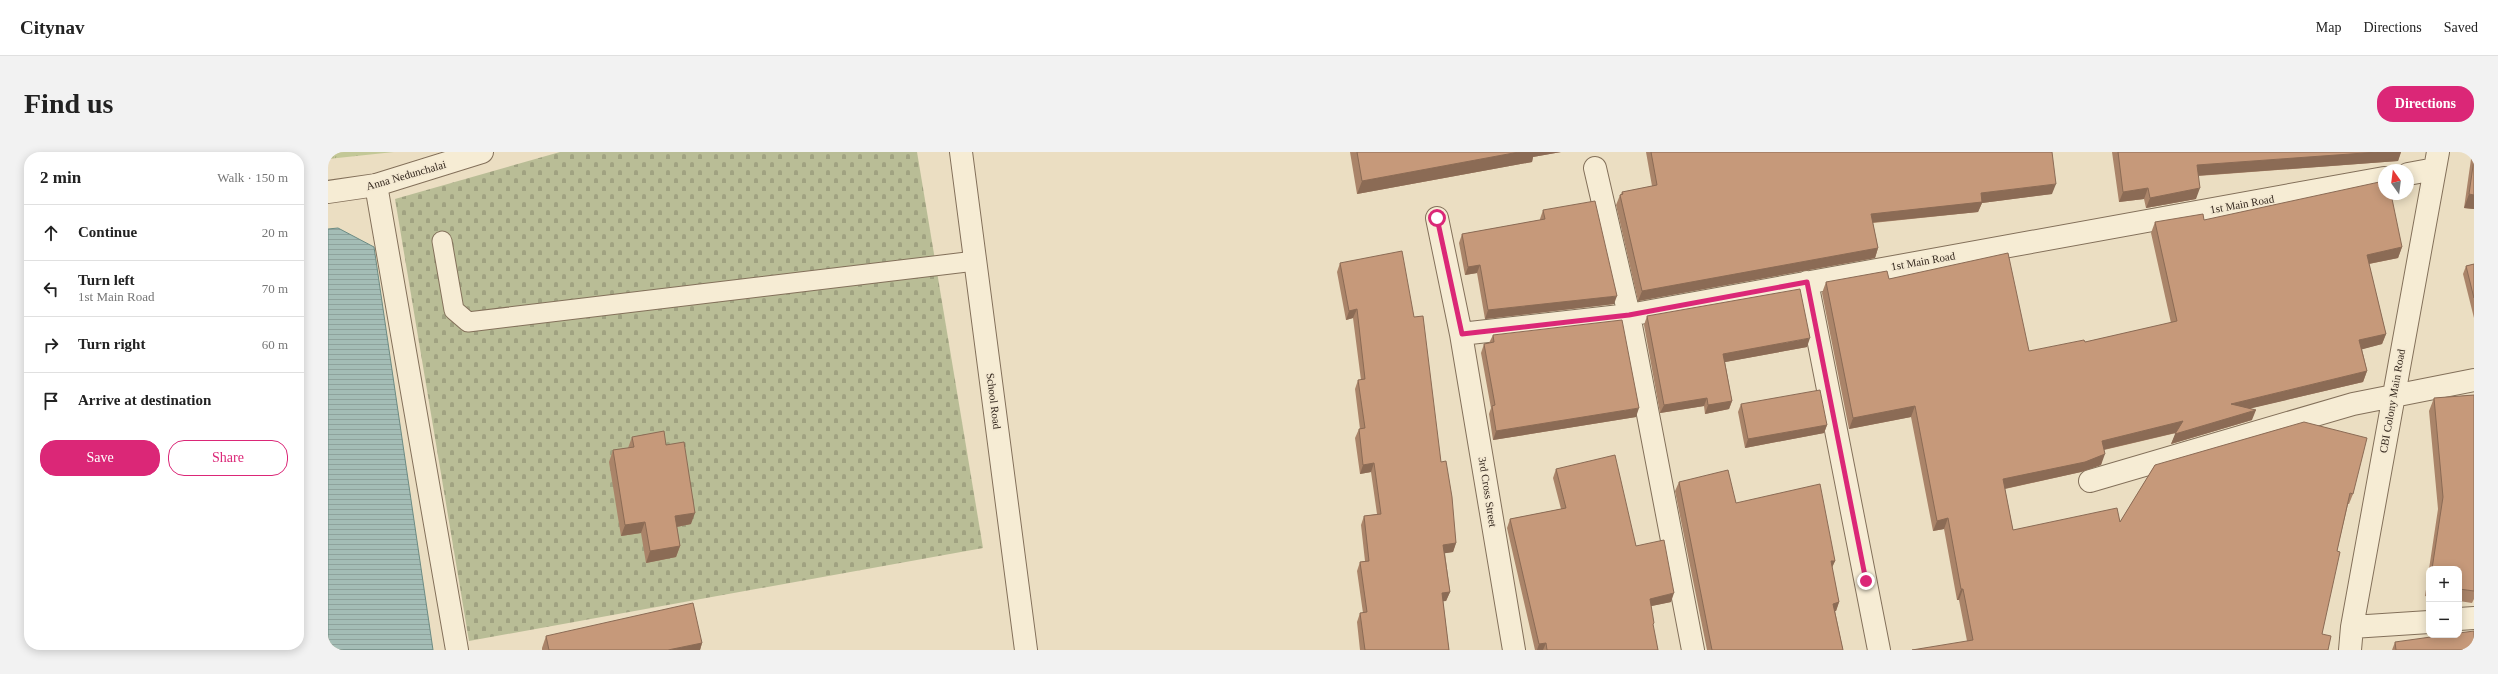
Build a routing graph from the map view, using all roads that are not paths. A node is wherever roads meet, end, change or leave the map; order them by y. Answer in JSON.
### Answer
{"nodes":[{"id":1,"x":482,"y":152,"type":"edge"},
{"id":2,"x":961,"y":152,"type":"edge"},
{"id":3,"x":2437,"y":161,"type":"edge"},
{"id":4,"x":1595,"y":168,"type":"dead end"},
{"id":5,"x":2414,"y":171,"type":"edge"},
{"id":6,"x":2378,"y":179,"type":"edge"},
{"id":7,"x":376,"y":185,"type":"junction"},
{"id":8,"x":328,"y":192,"type":"edge"},
{"id":9,"x":1437,"y":218,"type":"dead end"},
{"id":10,"x":442,"y":241,"type":"dead end"},
{"id":11,"x":975,"y":261,"type":"junction"},
{"id":12,"x":1807,"y":282,"type":"junction"},
{"id":13,"x":1629,"y":315,"type":"junction"},
{"id":14,"x":1462,"y":334,"type":"junction"},
{"id":15,"x":2474,"y":380,"type":"edge"},
{"id":16,"x":2393,"y":396,"type":"junction"},
{"id":17,"x":2090,"y":481,"type":"dead end"},
{"id":18,"x":2474,"y":618,"type":"edge"},
{"id":19,"x":2462,"y":619,"type":"edge"},
{"id":20,"x":2426,"y":622,"type":"edge"},
{"id":21,"x":2352,"y":628,"type":"junction"},
{"id":22,"x":457,"y":650,"type":"edge"},
{"id":23,"x":1026,"y":650,"type":"edge"},
{"id":24,"x":1514,"y":650,"type":"edge"},
{"id":25,"x":1693,"y":650,"type":"edge"},
{"id":26,"x":1878,"y":650,"type":"edge"},
{"id":27,"x":2350,"y":650,"type":"edge"}],
"edges":[{"from":1,"to":7,"type":"street","name":"Anna Nedunchalai"},
{"from":2,"to":11,"type":"street","name":"School Road"},
{"from":3,"to":5,"type":"street"},
{"from":3,"to":16,"type":"street","name":"CBI Colony Main Road"},
{"from":4,"to":13,"type":"street"},
{"from":6,"to":12,"type":"street","name":"1st Main Road"},
{"from":7,"to":8,"type":"street","name":"Anna Nedunchalai"},
{"from":7,"to":22,"type":"street"},
{"from":9,"to":14,"type":"street","name":"3rd Cross Street"},
{"from":10,"to":11,"type":"lane"},
{"from":11,"to":23,"type":"street","name":"School Road"},
{"from":12,"to":13,"type":"street","name":"1st Main Road"},
{"from":12,"to":26,"type":"street"},
{"from":13,"to":14,"type":"street","name":"1st Main Road"},
{"from":13,"to":25,"type":"street"},
{"from":14,"to":24,"type":"street","name":"3rd Cross Street"},
{"from":15,"to":16,"type":"street"},
{"from":16,"to":17,"type":"street"},
{"from":16,"to":21,"type":"street","name":"CBI Colony Main Road"},
{"from":18,"to":19,"type":"street"},
{"from":20,"to":21,"type":"street"},
{"from":21,"to":27,"type":"street","name":"CBI Colony Main Road"}]}
